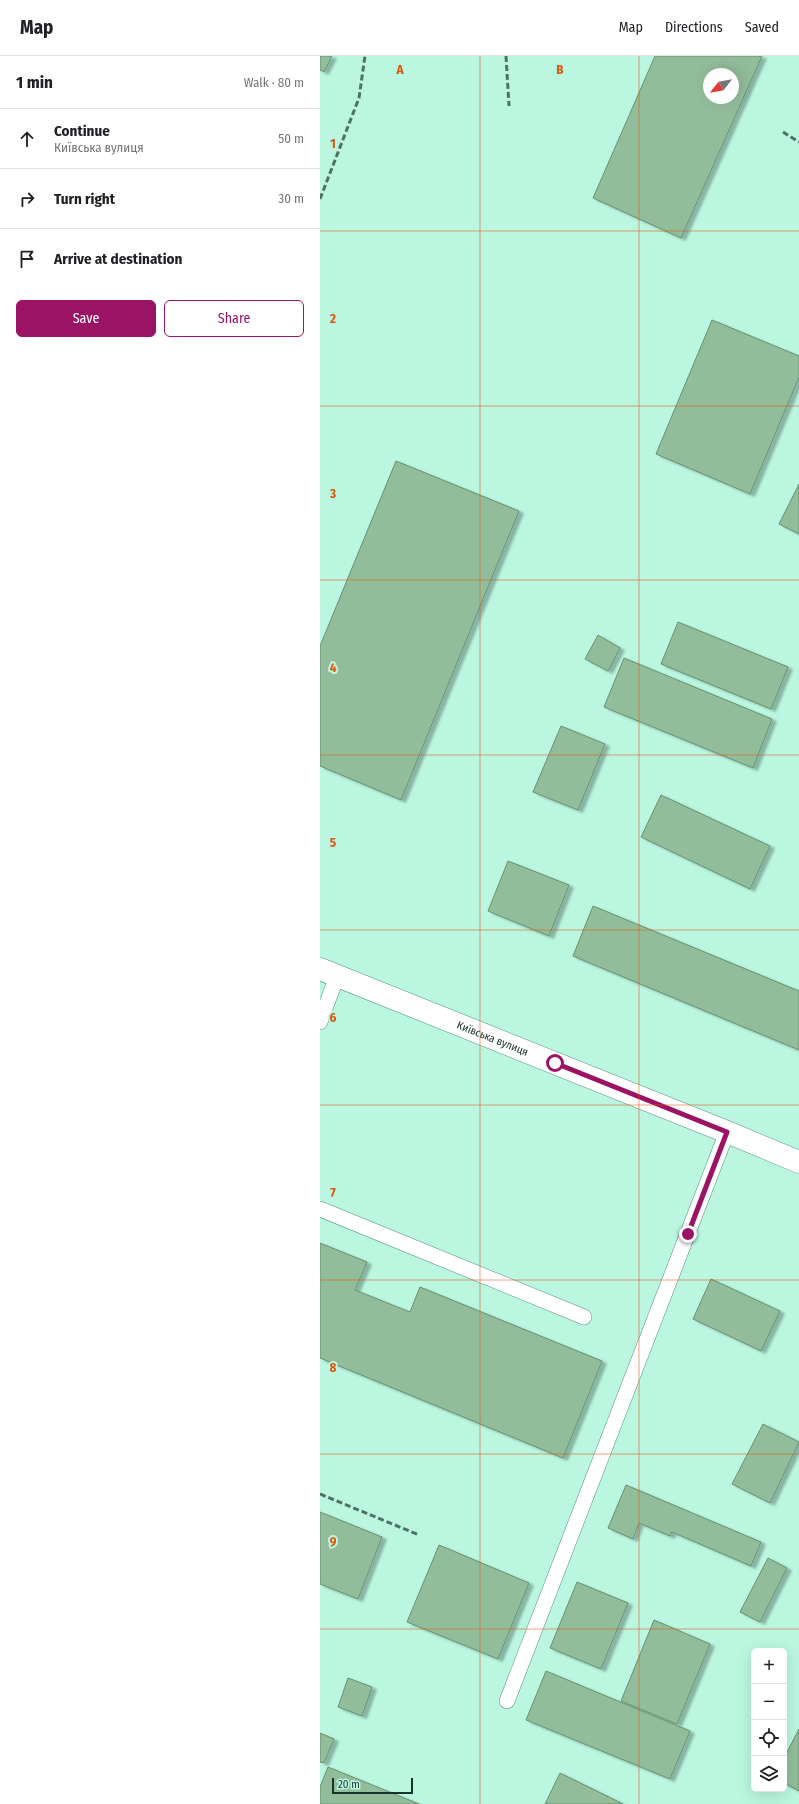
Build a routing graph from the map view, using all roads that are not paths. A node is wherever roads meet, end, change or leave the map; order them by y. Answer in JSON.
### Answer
{"nodes":[{"id":1,"x":328,"y":972,"type":"edge"},
{"id":2,"x":320,"y":1022,"type":"edge"},
{"id":3,"x":727,"y":1132,"type":"junction"},
{"id":4,"x":799,"y":1162,"type":"edge"},
{"id":5,"x":320,"y":1209,"type":"edge"},
{"id":6,"x":584,"y":1317,"type":"dead end"},
{"id":7,"x":507,"y":1701,"type":"dead end"}],
"edges":[{"from":1,"to":2,"type":"lane"},
{"from":1,"to":3,"type":"main road","name":"Київська вулиця"},
{"from":3,"to":4,"type":"main road","name":"Київська вулиця"},
{"from":3,"to":7,"type":"lane"},
{"from":5,"to":6,"type":"lane"}]}
